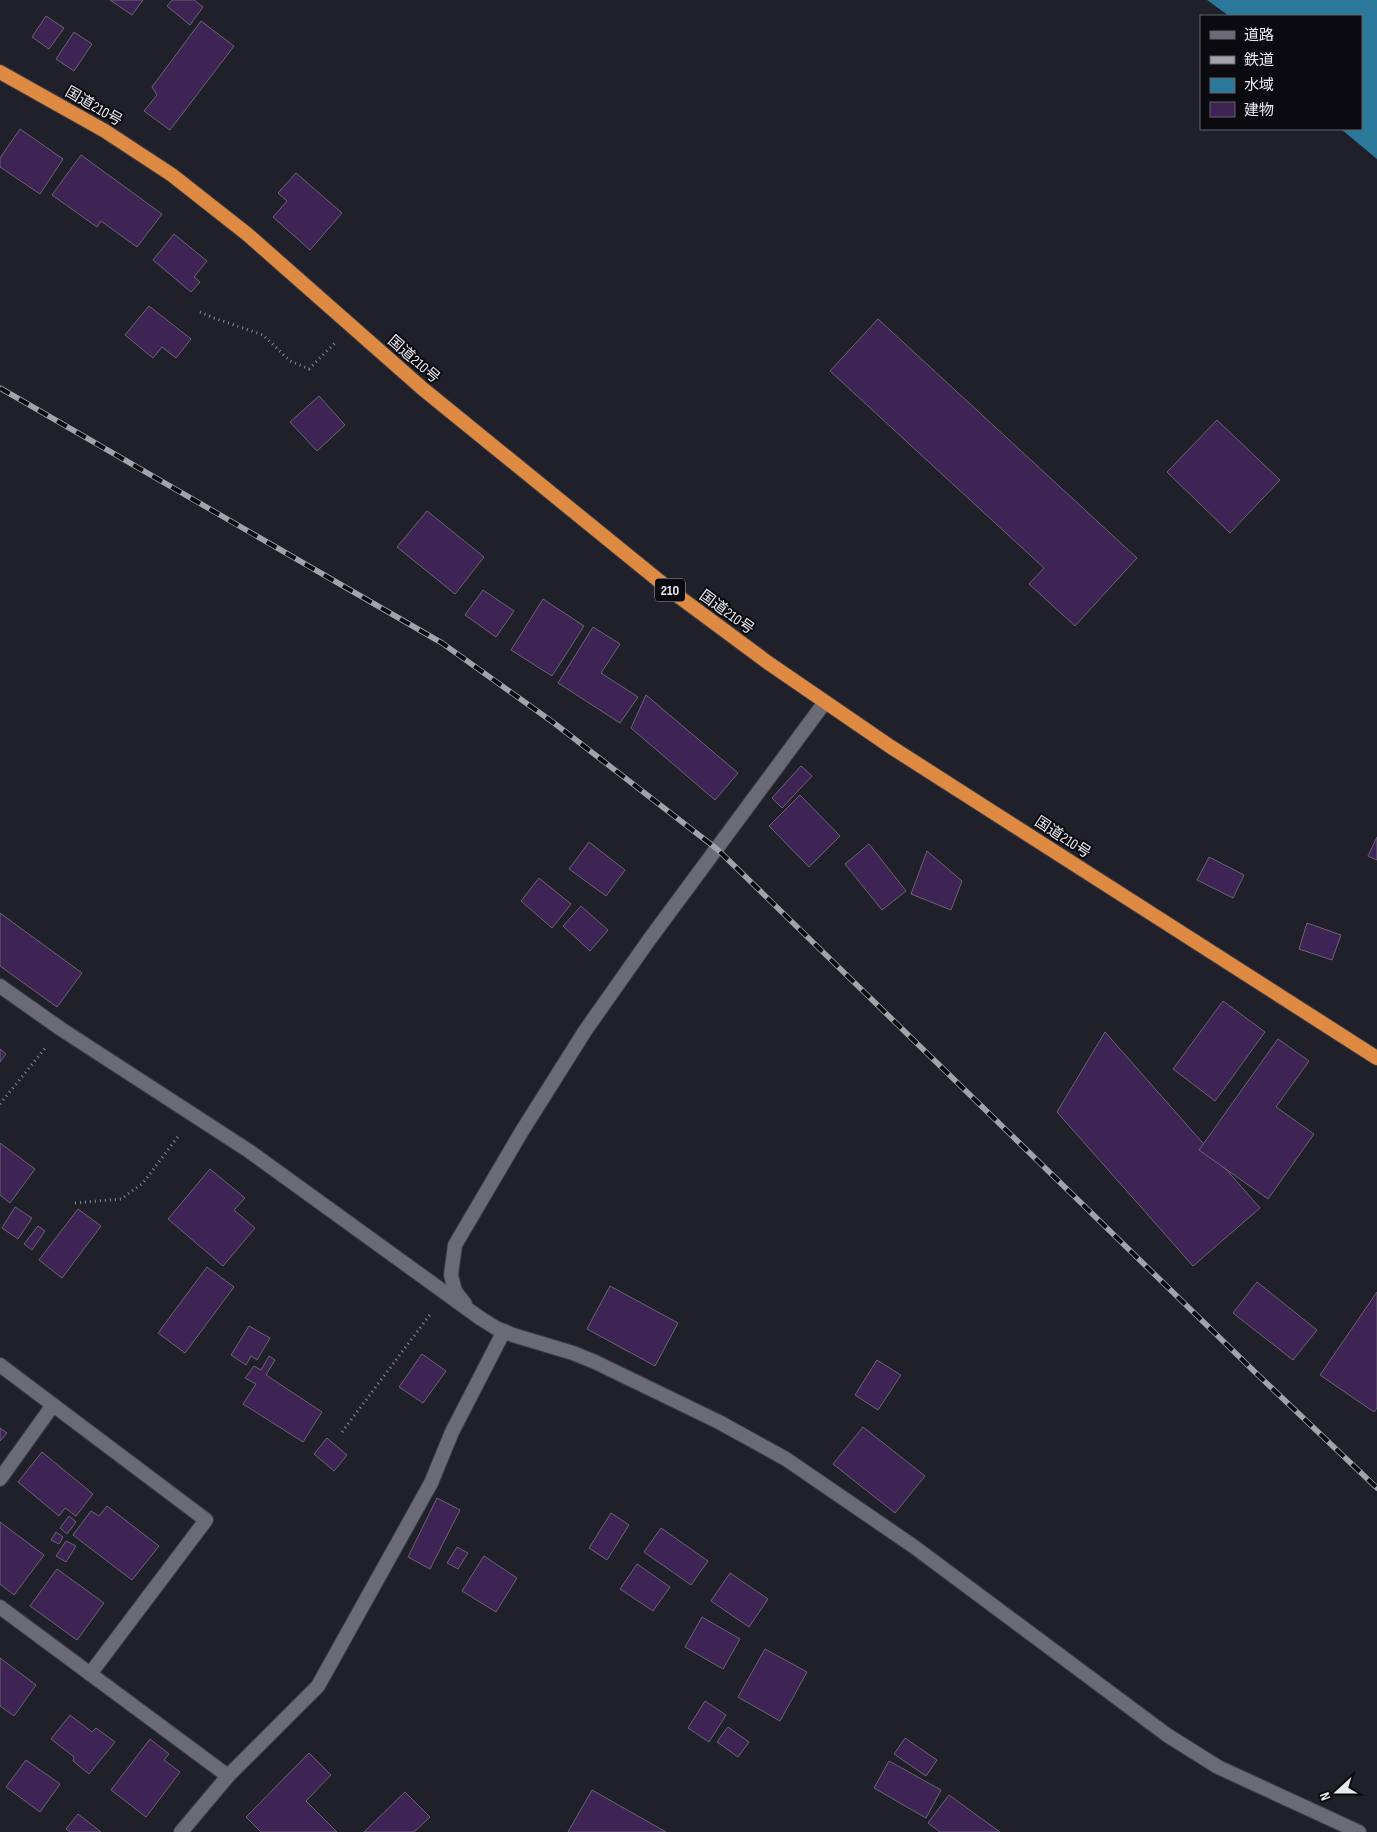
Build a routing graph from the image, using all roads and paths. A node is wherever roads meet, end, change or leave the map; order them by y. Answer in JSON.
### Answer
{"nodes":[{"id":1,"x":0,"y":72,"type":"edge"},
{"id":2,"x":200,"y":312,"type":"dead end"},
{"id":3,"x":352,"y":326,"type":"junction"},
{"id":4,"x":825,"y":702,"type":"junction"},
{"id":5,"x":0,"y":986,"type":"edge"},
{"id":6,"x":61,"y":1029,"type":"junction"},
{"id":7,"x":1377,"y":1058,"type":"edge"},
{"id":8,"x":0,"y":1104,"type":"edge"},
{"id":9,"x":194,"y":1116,"type":"junction"},
{"id":10,"x":75,"y":1203,"type":"dead end"},
{"id":11,"x":446,"y":1294,"type":"junction"},
{"id":12,"x":480,"y":1318,"type":"junction"},
{"id":13,"x":504,"y":1331,"type":"junction"},
{"id":14,"x":0,"y":1365,"type":"edge"},
{"id":15,"x":53,"y":1406,"type":"junction"},
{"id":16,"x":342,"y":1432,"type":"dead end"},
{"id":17,"x":0,"y":1479,"type":"edge"},
{"id":18,"x":0,"y":1607,"type":"edge"},
{"id":19,"x":90,"y":1674,"type":"junction"},
{"id":20,"x":228,"y":1776,"type":"junction"},
{"id":21,"x":181,"y":1832,"type":"edge"},
{"id":22,"x":1359,"y":1832,"type":"edge"}],
"edges":[{"from":1,"to":3,"type":"highway","name":"国道210号","number":"210"},
{"from":2,"to":3,"type":"path"},
{"from":3,"to":4,"type":"highway","name":"国道210号","number":"210"},
{"from":4,"to":7,"type":"highway","name":"国道210号","number":"210"},
{"from":4,"to":12,"type":"street"},
{"from":5,"to":6,"type":"street"},
{"from":6,"to":8,"type":"path"},
{"from":6,"to":9,"type":"street"},
{"from":9,"to":10,"type":"path"},
{"from":9,"to":11,"type":"street"},
{"from":11,"to":12,"type":"street"},
{"from":11,"to":16,"type":"path"},
{"from":12,"to":13,"type":"street"},
{"from":13,"to":20,"type":"street"},
{"from":13,"to":22,"type":"street"},
{"from":14,"to":15,"type":"street"},
{"from":15,"to":17,"type":"street"},
{"from":15,"to":19,"type":"street"},
{"from":18,"to":19,"type":"street"},
{"from":19,"to":20,"type":"street"},
{"from":20,"to":21,"type":"street"}]}
